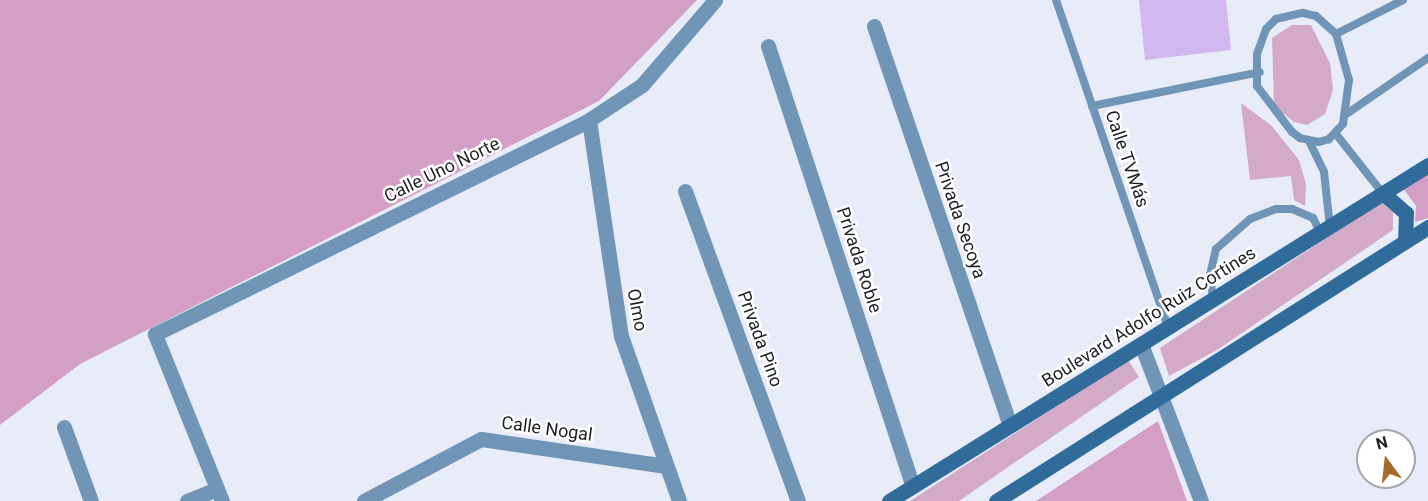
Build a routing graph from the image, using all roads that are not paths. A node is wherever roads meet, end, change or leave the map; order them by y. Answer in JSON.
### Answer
{"nodes":[{"id":1,"x":716,"y":0,"type":"edge"},
{"id":2,"x":1056,"y":0,"type":"edge"},
{"id":3,"x":1403,"y":0,"type":"edge"},
{"id":4,"x":874,"y":26,"type":"dead end"},
{"id":5,"x":1336,"y":34,"type":"junction"},
{"id":6,"x":768,"y":46,"type":"dead end"},
{"id":7,"x":1428,"y":58,"type":"edge"},
{"id":8,"x":1260,"y":72,"type":"junction"},
{"id":9,"x":1092,"y":106,"type":"junction"},
{"id":10,"x":1345,"y":115,"type":"junction"},
{"id":11,"x":589,"y":120,"type":"junction"},
{"id":12,"x":1336,"y":134,"type":"junction"},
{"id":13,"x":1310,"y":141,"type":"junction"},
{"id":14,"x":1428,"y":165,"type":"edge"},
{"id":15,"x":685,"y":191,"type":"dead end"},
{"id":16,"x":1384,"y":195,"type":"junction"},
{"id":17,"x":1428,"y":227,"type":"edge"},
{"id":18,"x":1326,"y":231,"type":"junction"},
{"id":19,"x":1405,"y":241,"type":"junction"},
{"id":20,"x":1213,"y":301,"type":"junction"},
{"id":21,"x":1168,"y":328,"type":"junction"},
{"id":22,"x":1141,"y":344,"type":"junction"},
{"id":23,"x":1161,"y":395,"type":"junction"},
{"id":24,"x":1010,"y":426,"type":"junction"},
{"id":25,"x":64,"y":428,"type":"dead end"},
{"id":26,"x":666,"y":466,"type":"junction"},
{"id":27,"x":913,"y":486,"type":"junction"},
{"id":28,"x":220,"y":495,"type":"edge"},
{"id":29,"x":91,"y":501,"type":"edge"},
{"id":30,"x":187,"y":501,"type":"edge"},
{"id":31,"x":364,"y":501,"type":"edge"},
{"id":32,"x":679,"y":501,"type":"edge"},
{"id":33,"x":798,"y":501,"type":"edge"},
{"id":34,"x":889,"y":501,"type":"edge"},
{"id":35,"x":996,"y":501,"type":"edge"},
{"id":36,"x":1201,"y":501,"type":"edge"}],
"edges":[{"from":1,"to":11,"type":"street","name":"Calle Uno Norte"},
{"from":2,"to":9,"type":"lane","name":"Calle TVMás"},
{"from":3,"to":5,"type":"lane"},
{"from":4,"to":24,"type":"street","name":"Privada Secoya"},
{"from":5,"to":8,"type":"lane"},
{"from":5,"to":10,"type":"lane"},
{"from":6,"to":27,"type":"street","name":"Privada Roble"},
{"from":7,"to":10,"type":"lane"},
{"from":8,"to":9,"type":"lane"},
{"from":8,"to":13,"type":"lane"},
{"from":9,"to":21,"type":"lane","name":"Calle TVMás"},
{"from":10,"to":12,"type":"lane"},
{"from":11,"to":26,"type":"street","name":"Olmo"},
{"from":11,"to":28,"type":"street","name":"Calle Uno Norte"},
{"from":12,"to":13,"type":"lane"},
{"from":12,"to":16,"type":"lane"},
{"from":13,"to":18,"type":"lane"},
{"from":14,"to":16,"type":"main road","name":"Boulevard Adolfo Ruiz Cortines"},
{"from":15,"to":33,"type":"street","name":"Privada Pino"},
{"from":16,"to":18,"type":"main road","name":"Boulevard Adolfo Ruiz Cortines"},
{"from":16,"to":19,"type":"main road"},
{"from":17,"to":19,"type":"main road"},
{"from":18,"to":20,"type":"main road","name":"Boulevard Adolfo Ruiz Cortines"},
{"from":18,"to":20,"type":"lane"},
{"from":19,"to":23,"type":"main road"},
{"from":20,"to":21,"type":"main road","name":"Boulevard Adolfo Ruiz Cortines"},
{"from":21,"to":22,"type":"main road","name":"Boulevard Adolfo Ruiz Cortines"},
{"from":22,"to":23,"type":"street"},
{"from":22,"to":24,"type":"main road","name":"Boulevard Adolfo Ruiz Cortines"},
{"from":23,"to":35,"type":"main road"},
{"from":23,"to":36,"type":"street"},
{"from":24,"to":27,"type":"main road","name":"Boulevard Adolfo Ruiz Cortines"},
{"from":25,"to":29,"type":"street"},
{"from":26,"to":31,"type":"street","name":"Calle Nogal"},
{"from":26,"to":32,"type":"street","name":"Olmo"},
{"from":27,"to":34,"type":"main road","name":"Boulevard Adolfo Ruiz Cortines"},
{"from":28,"to":30,"type":"street"}]}
